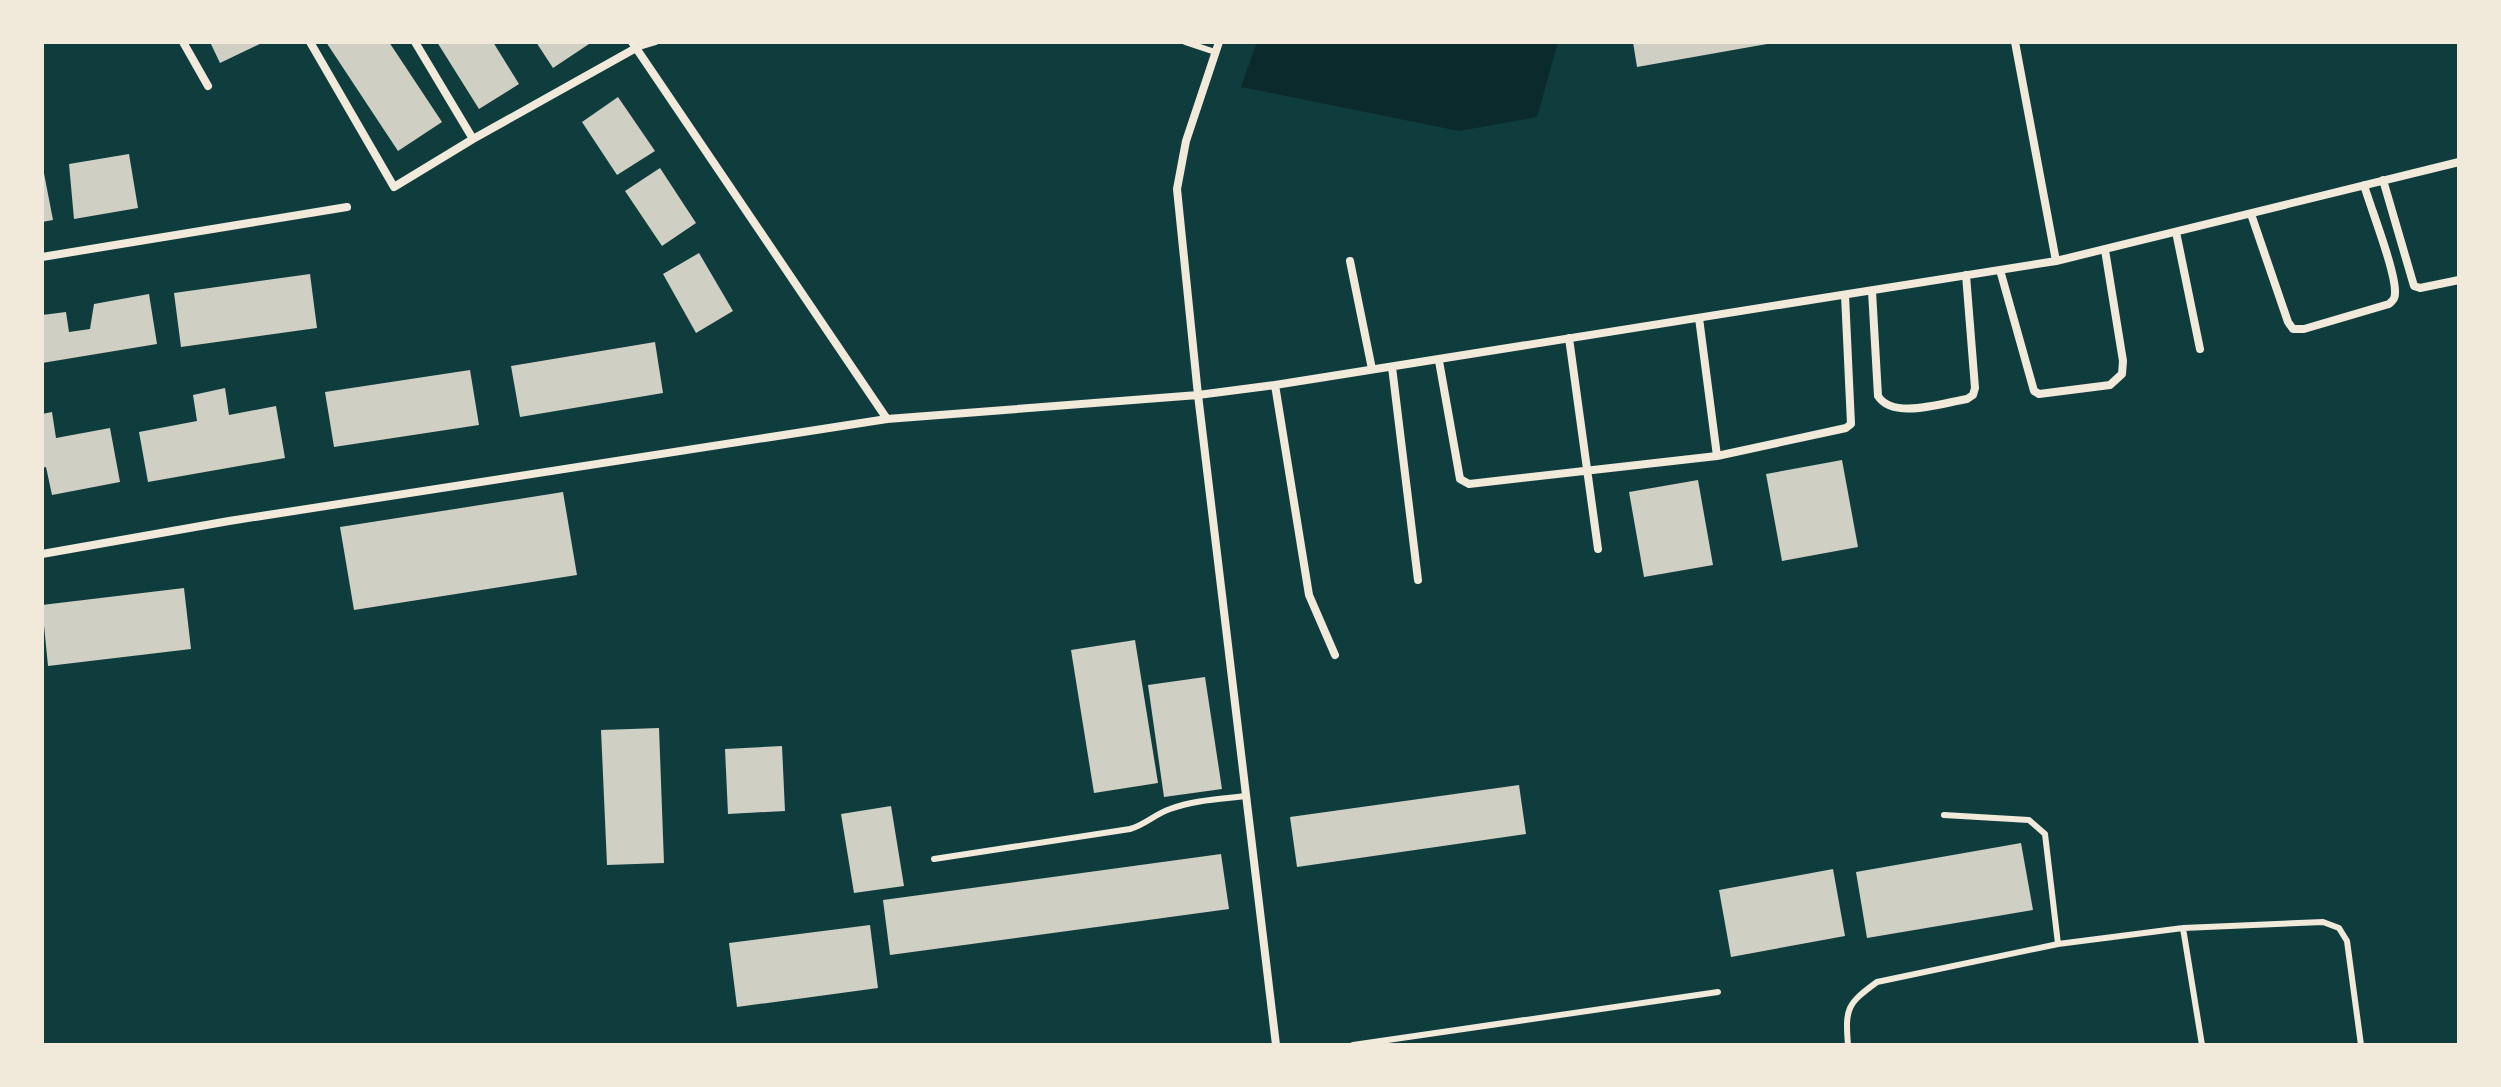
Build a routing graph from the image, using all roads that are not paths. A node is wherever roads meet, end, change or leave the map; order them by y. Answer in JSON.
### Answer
{"nodes":[{"id":1,"x":183,"y":42,"type":"edge"},
{"id":2,"x":310,"y":42,"type":"edge"},
{"id":3,"x":415,"y":42,"type":"edge"},
{"id":4,"x":656,"y":42,"type":"edge"},
{"id":5,"x":1185,"y":42,"type":"edge"},
{"id":6,"x":1219,"y":42,"type":"edge"},
{"id":7,"x":2015,"y":42,"type":"edge"},
{"id":8,"x":634,"y":45,"type":"edge"},
{"id":9,"x":1215,"y":52,"type":"junction"},
{"id":10,"x":208,"y":86,"type":"dead end"},
{"id":11,"x":473,"y":139,"type":"junction"},
{"id":12,"x":2459,"y":162,"type":"edge"},
{"id":13,"x":2383,"y":180,"type":"junction"},
{"id":14,"x":2364,"y":185,"type":"junction"},
{"id":15,"x":347,"y":207,"type":"dead end"},
{"id":16,"x":2251,"y":214,"type":"junction"},
{"id":17,"x":2176,"y":232,"type":"junction"},
{"id":18,"x":2105,"y":250,"type":"junction"},
{"id":19,"x":42,"y":257,"type":"edge"},
{"id":20,"x":1350,"y":261,"type":"dead end"},
{"id":21,"x":2056,"y":261,"type":"junction"},
{"id":22,"x":2000,"y":270,"type":"junction"},
{"id":23,"x":1966,"y":275,"type":"junction"},
{"id":24,"x":2459,"y":280,"type":"edge"},
{"id":25,"x":1872,"y":291,"type":"junction"},
{"id":26,"x":1845,"y":295,"type":"junction"},
{"id":27,"x":1699,"y":318,"type":"junction"},
{"id":28,"x":1569,"y":338,"type":"junction"},
{"id":29,"x":2200,"y":349,"type":"dead end"},
{"id":30,"x":1439,"y":361,"type":"junction"},
{"id":31,"x":1392,"y":367,"type":"junction"},
{"id":32,"x":1372,"y":369,"type":"junction"},
{"id":33,"x":1275,"y":385,"type":"junction"},
{"id":34,"x":1198,"y":395,"type":"junction"},
{"id":35,"x":887,"y":419,"type":"junction"},
{"id":36,"x":1717,"y":456,"type":"junction"},
{"id":37,"x":1587,"y":470,"type":"junction"},
{"id":38,"x":1598,"y":549,"type":"dead end"},
{"id":39,"x":42,"y":554,"type":"edge"},
{"id":40,"x":1418,"y":580,"type":"dead end"},
{"id":41,"x":1335,"y":655,"type":"dead end"},
{"id":42,"x":1246,"y":796,"type":"junction"},
{"id":43,"x":1944,"y":815,"type":"dead end"},
{"id":44,"x":934,"y":859,"type":"dead end"},
{"id":45,"x":2183,"y":928,"type":"junction"},
{"id":46,"x":2058,"y":944,"type":"junction"},
{"id":47,"x":1718,"y":992,"type":"dead end"},
{"id":48,"x":1276,"y":1045,"type":"edge"},
{"id":49,"x":1353,"y":1045,"type":"edge"},
{"id":50,"x":1848,"y":1045,"type":"edge"},
{"id":51,"x":2202,"y":1045,"type":"edge"},
{"id":52,"x":2361,"y":1045,"type":"edge"}],
"edges":[{"from":1,"to":10,"type":"street"},
{"from":2,"to":11,"type":"street"},
{"from":3,"to":11,"type":"street"},
{"from":4,"to":8,"type":"lane"},
{"from":5,"to":9,"type":"lane"},
{"from":6,"to":9,"type":"street"},
{"from":7,"to":21,"type":"street"},
{"from":8,"to":11,"type":"street"},
{"from":8,"to":35,"type":"street"},
{"from":9,"to":34,"type":"street"},
{"from":12,"to":13,"type":"street"},
{"from":13,"to":14,"type":"street"},
{"from":13,"to":24,"type":"street"},
{"from":14,"to":16,"type":"street"},
{"from":14,"to":16,"type":"street"},
{"from":15,"to":19,"type":"street"},
{"from":16,"to":17,"type":"street"},
{"from":17,"to":18,"type":"street"},
{"from":17,"to":29,"type":"street"},
{"from":18,"to":21,"type":"street"},
{"from":18,"to":22,"type":"street"},
{"from":20,"to":32,"type":"street"},
{"from":21,"to":22,"type":"street"},
{"from":22,"to":23,"type":"street"},
{"from":23,"to":25,"type":"street"},
{"from":23,"to":25,"type":"street"},
{"from":25,"to":26,"type":"street"},
{"from":26,"to":27,"type":"street"},
{"from":26,"to":36,"type":"street"},
{"from":27,"to":28,"type":"street"},
{"from":27,"to":36,"type":"street"},
{"from":28,"to":30,"type":"street"},
{"from":28,"to":37,"type":"street"},
{"from":30,"to":31,"type":"street"},
{"from":30,"to":37,"type":"street"},
{"from":31,"to":32,"type":"street"},
{"from":31,"to":40,"type":"street"},
{"from":32,"to":33,"type":"street"},
{"from":33,"to":34,"type":"street"},
{"from":33,"to":41,"type":"street"},
{"from":34,"to":35,"type":"street"},
{"from":34,"to":42,"type":"street"},
{"from":35,"to":39,"type":"street"},
{"from":36,"to":37,"type":"street"},
{"from":37,"to":38,"type":"street"},
{"from":42,"to":44,"type":"lane"},
{"from":42,"to":48,"type":"street"},
{"from":43,"to":46,"type":"lane"},
{"from":45,"to":46,"type":"lane"},
{"from":45,"to":51,"type":"lane"},
{"from":45,"to":52,"type":"lane"},
{"from":46,"to":50,"type":"lane"},
{"from":47,"to":49,"type":"lane"}]}
